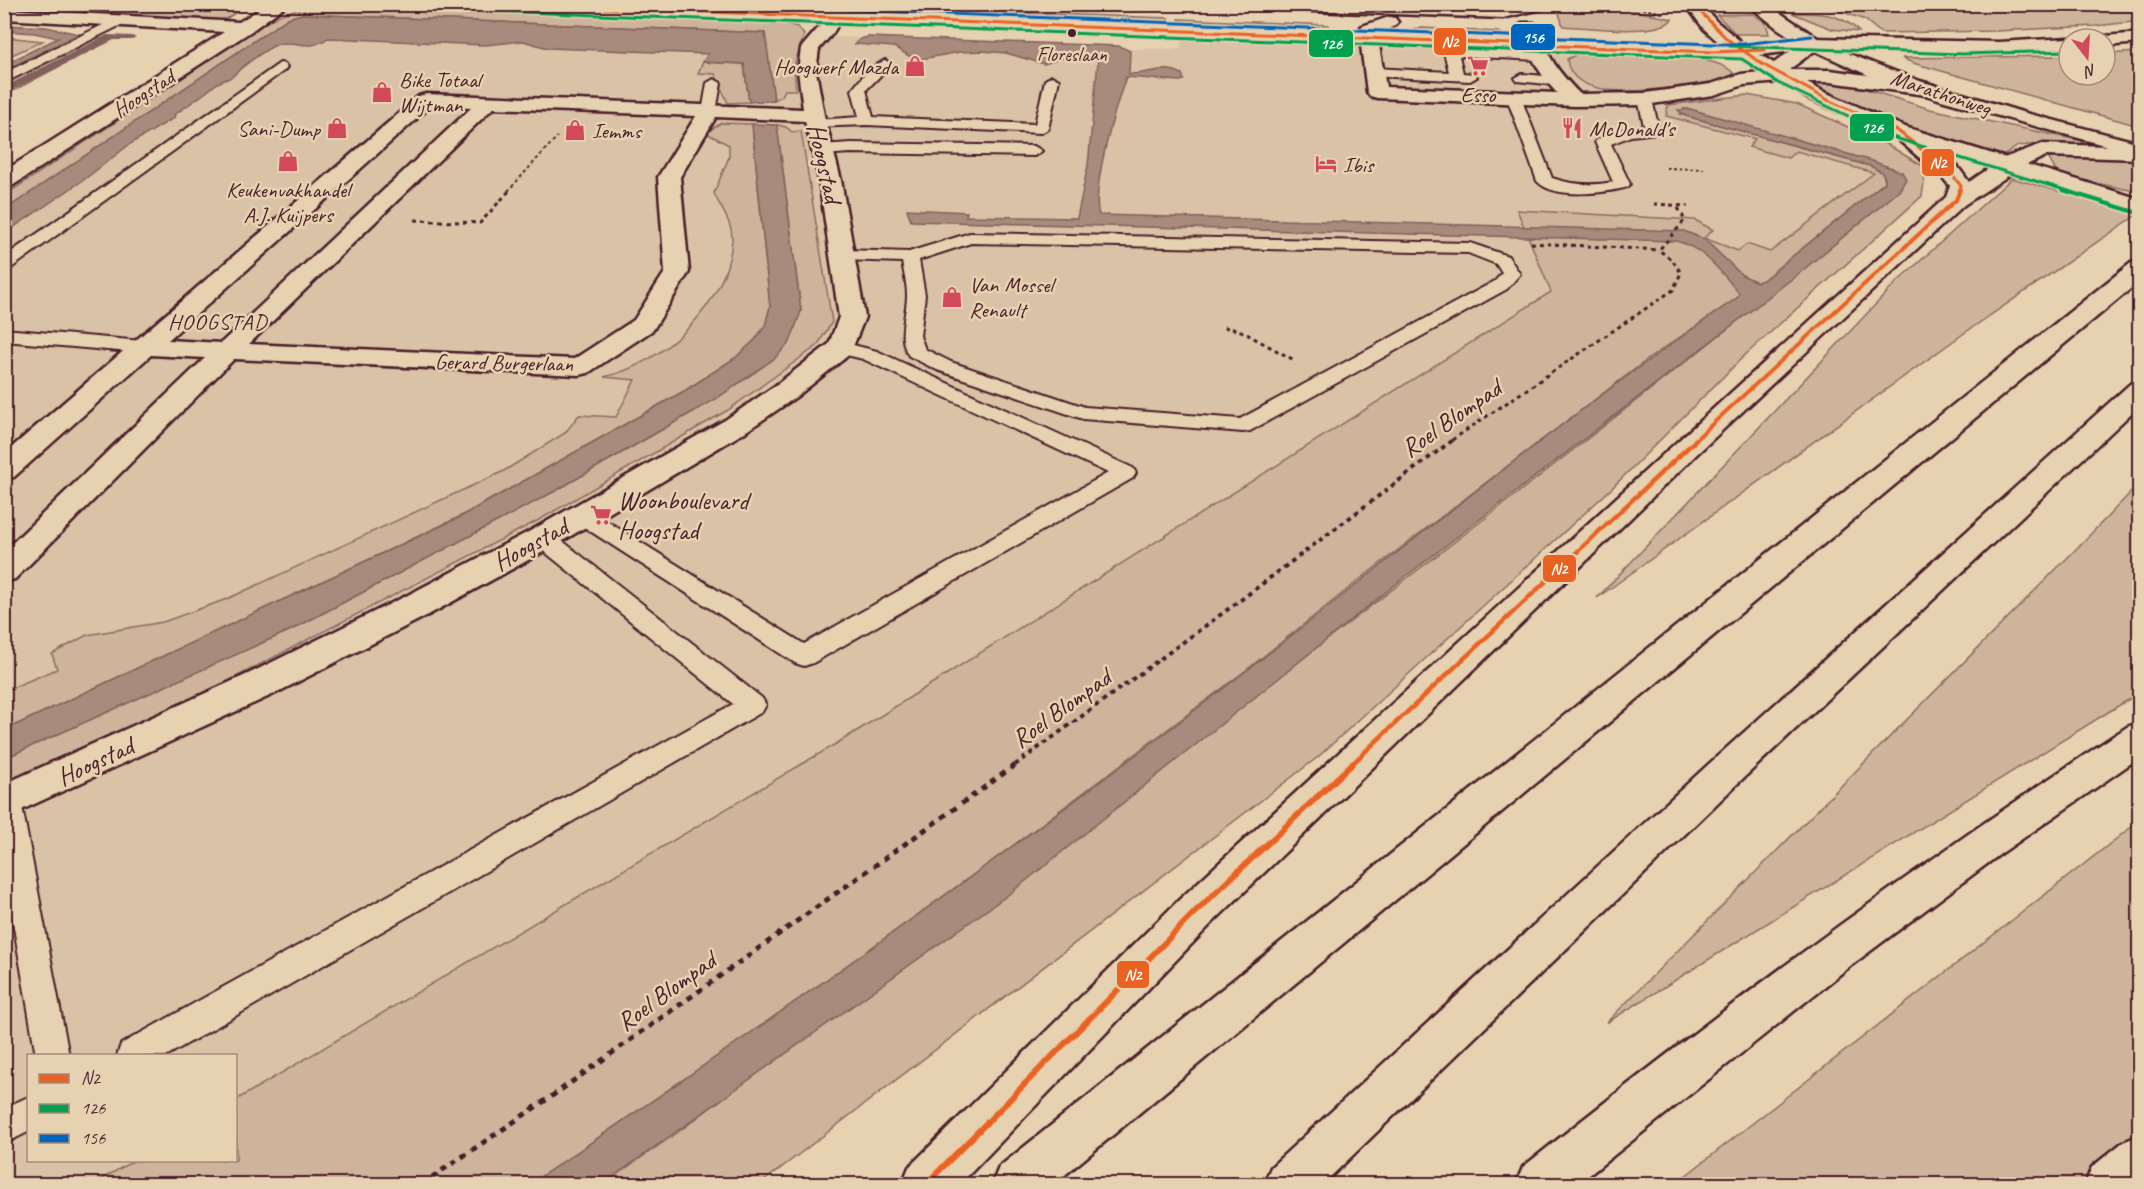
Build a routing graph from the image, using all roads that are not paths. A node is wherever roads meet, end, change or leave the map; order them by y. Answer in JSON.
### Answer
{"nodes":[{"id":1,"x":280,"y":4,"type":"edge"},
{"id":2,"x":493,"y":4,"type":"edge"},
{"id":3,"x":938,"y":4,"type":"edge"},
{"id":4,"x":1254,"y":4,"type":"edge"},
{"id":5,"x":1693,"y":4,"type":"edge"},
{"id":6,"x":1755,"y":4,"type":"edge"},
{"id":7,"x":1538,"y":5,"type":"edge"},
{"id":8,"x":838,"y":11,"type":"edge"},
{"id":9,"x":4,"y":14,"type":"edge"},
{"id":10,"x":119,"y":21,"type":"junction"},
{"id":11,"x":1389,"y":22,"type":"junction"},
{"id":12,"x":1528,"y":27,"type":"junction"},
{"id":13,"x":244,"y":28,"type":"junction"},
{"id":14,"x":2139,"y":38,"type":"edge"},
{"id":15,"x":1369,"y":39,"type":"junction"},
{"id":16,"x":1727,"y":39,"type":"junction"},
{"id":17,"x":2117,"y":40,"type":"edge"},
{"id":18,"x":1813,"y":43,"type":"junction"},
{"id":19,"x":2057,"y":44,"type":"edge"},
{"id":20,"x":1537,"y":51,"type":"junction"},
{"id":21,"x":1744,"y":52,"type":"junction"},
{"id":22,"x":885,"y":64,"type":"dead end"},
{"id":23,"x":280,"y":67,"type":"dead end"},
{"id":24,"x":1374,"y":72,"type":"junction"},
{"id":25,"x":1426,"y":74,"type":"junction"},
{"id":26,"x":1781,"y":75,"type":"junction"},
{"id":27,"x":1522,"y":78,"type":"dead end"},
{"id":28,"x":4,"y":79,"type":"edge"},
{"id":29,"x":1052,"y":80,"type":"dead end"},
{"id":30,"x":1556,"y":81,"type":"junction"},
{"id":31,"x":714,"y":83,"type":"dead end"},
{"id":32,"x":1714,"y":89,"type":"junction"},
{"id":33,"x":1926,"y":89,"type":"junction"},
{"id":34,"x":1473,"y":96,"type":"junction"},
{"id":35,"x":1514,"y":98,"type":"junction"},
{"id":36,"x":1645,"y":99,"type":"junction"},
{"id":37,"x":1575,"y":100,"type":"junction"},
{"id":38,"x":1830,"y":101,"type":"junction"},
{"id":39,"x":487,"y":102,"type":"junction"},
{"id":40,"x":709,"y":112,"type":"junction"},
{"id":41,"x":867,"y":121,"type":"junction"},
{"id":42,"x":817,"y":130,"type":"junction"},
{"id":43,"x":1898,"y":131,"type":"junction"},
{"id":44,"x":1034,"y":151,"type":"dead end"},
{"id":45,"x":2139,"y":151,"type":"edge"},
{"id":46,"x":2008,"y":166,"type":"junction"},
{"id":47,"x":4,"y":181,"type":"edge"},
{"id":48,"x":1956,"y":200,"type":"junction"},
{"id":49,"x":2139,"y":206,"type":"edge"},
{"id":50,"x":843,"y":255,"type":"junction"},
{"id":51,"x":910,"y":257,"type":"junction"},
{"id":52,"x":4,"y":265,"type":"edge"},
{"id":53,"x":2139,"y":268,"type":"edge"},
{"id":54,"x":4,"y":335,"type":"edge"},
{"id":55,"x":142,"y":348,"type":"junction"},
{"id":56,"x":841,"y":348,"type":"junction"},
{"id":57,"x":227,"y":351,"type":"junction"},
{"id":58,"x":2139,"y":390,"type":"edge"},
{"id":59,"x":4,"y":470,"type":"edge"},
{"id":60,"x":581,"y":515,"type":"junction"},
{"id":61,"x":543,"y":538,"type":"junction"},
{"id":62,"x":4,"y":571,"type":"edge"},
{"id":63,"x":2139,"y":737,"type":"edge"},
{"id":64,"x":5,"y":801,"type":"edge"},
{"id":65,"x":53,"y":1054,"type":"edge"},
{"id":66,"x":137,"y":1054,"type":"edge"},
{"id":67,"x":27,"y":1115,"type":"edge"},
{"id":68,"x":4,"y":1127,"type":"edge"},
{"id":69,"x":2139,"y":1159,"type":"edge"},
{"id":70,"x":926,"y":1185,"type":"edge"},
{"id":71,"x":1016,"y":1185,"type":"edge"},
{"id":72,"x":1288,"y":1185,"type":"edge"},
{"id":73,"x":1540,"y":1185,"type":"edge"},
{"id":74,"x":2109,"y":1185,"type":"edge"}],
"edges":[{"from":1,"to":13,"type":"main road","name":"Hoogstad"},
{"from":2,"to":8,"type":"main road"},
{"from":3,"to":11,"type":"main road"},
{"from":4,"to":7,"type":"main road"},
{"from":5,"to":16,"type":"main road","name":"Marathonweg"},
{"from":6,"to":18,"type":"main road","name":"Marathonweg"},
{"from":8,"to":15,"type":"main road"},
{"from":8,"to":42,"type":"main road","name":"Hoogstad"},
{"from":9,"to":10,"type":"main road"},
{"from":10,"to":13,"type":"main road"},
{"from":10,"to":28,"type":"lane"},
{"from":11,"to":12,"type":"main road"},
{"from":11,"to":15,"type":"main road"},
{"from":12,"to":16,"type":"main road"},
{"from":12,"to":20,"type":"main road"},
{"from":13,"to":47,"type":"main road","name":"Hoogstad"},
{"from":14,"to":17,"type":"main road"},
{"from":15,"to":20,"type":"main road"},
{"from":15,"to":24,"type":"main road"},
{"from":16,"to":18,"type":"main road"},
{"from":16,"to":21,"type":"main road","name":"Marathonweg"},
{"from":18,"to":19,"type":"main road"},
{"from":18,"to":21,"type":"main road"},
{"from":18,"to":26,"type":"main road"},
{"from":18,"to":33,"type":"main road","name":"Marathonweg"},
{"from":20,"to":21,"type":"main road"},
{"from":20,"to":25,"type":"lane"},
{"from":20,"to":30,"type":"main road"},
{"from":21,"to":26,"type":"main road","name":"Marathonweg"},
{"from":22,"to":41,"type":"lane"},
{"from":23,"to":52,"type":"lane"},
{"from":24,"to":25,"type":"lane"},
{"from":24,"to":34,"type":"main road"},
{"from":25,"to":34,"type":"lane"},
{"from":26,"to":32,"type":"main road"},
{"from":26,"to":33,"type":"main road"},
{"from":26,"to":38,"type":"main road","name":"Marathonweg"},
{"from":27,"to":30,"type":"lane"},
{"from":29,"to":41,"type":"lane"},
{"from":30,"to":37,"type":"main road"},
{"from":31,"to":40,"type":"lane"},
{"from":32,"to":36,"type":"main road"},
{"from":32,"to":38,"type":"main road"},
{"from":33,"to":45,"type":"main road","name":"Marathonweg"},
{"from":34,"to":35,"type":"main road"},
{"from":35,"to":36,"type":"lane"},
{"from":35,"to":37,"type":"main road"},
{"from":36,"to":37,"type":"main road"},
{"from":38,"to":43,"type":"main road","name":"Marathonweg"},
{"from":39,"to":40,"type":"main road"},
{"from":39,"to":55,"type":"main road"},
{"from":39,"to":57,"type":"main road"},
{"from":40,"to":42,"type":"main road"},
{"from":40,"to":57,"type":"main road","name":"Gerard Burgerlaan"},
{"from":41,"to":42,"type":"lane"},
{"from":42,"to":44,"type":"lane"},
{"from":42,"to":50,"type":"main road","name":"Hoogstad"},
{"from":43,"to":46,"type":"main road","name":"Marathonweg"},
{"from":43,"to":48,"type":"main road"},
{"from":45,"to":46,"type":"main road"},
{"from":46,"to":48,"type":"main road"},
{"from":46,"to":49,"type":"main road","name":"Marathonweg"},
{"from":48,"to":70,"type":"main road"},
{"from":50,"to":51,"type":"lane"},
{"from":50,"to":56,"type":"main road","name":"Hoogstad"},
{"from":51,"to":51,"type":"lane"},
{"from":53,"to":71,"type":"main road"},
{"from":54,"to":55,"type":"lane"},
{"from":55,"to":57,"type":"main road","name":"Gerard Burgerlaan"},
{"from":55,"to":59,"type":"main road"},
{"from":56,"to":60,"type":"main road","name":"Hoogstad"},
{"from":56,"to":60,"type":"lane"},
{"from":57,"to":62,"type":"main road"},
{"from":58,"to":72,"type":"main road"},
{"from":60,"to":61,"type":"main road","name":"Hoogstad"},
{"from":61,"to":64,"type":"main road","name":"Hoogstad"},
{"from":61,"to":66,"type":"lane"},
{"from":63,"to":73,"type":"main road"},
{"from":64,"to":65,"type":"lane"},
{"from":67,"to":68,"type":"lane"},
{"from":69,"to":74,"type":"main road"}]}
